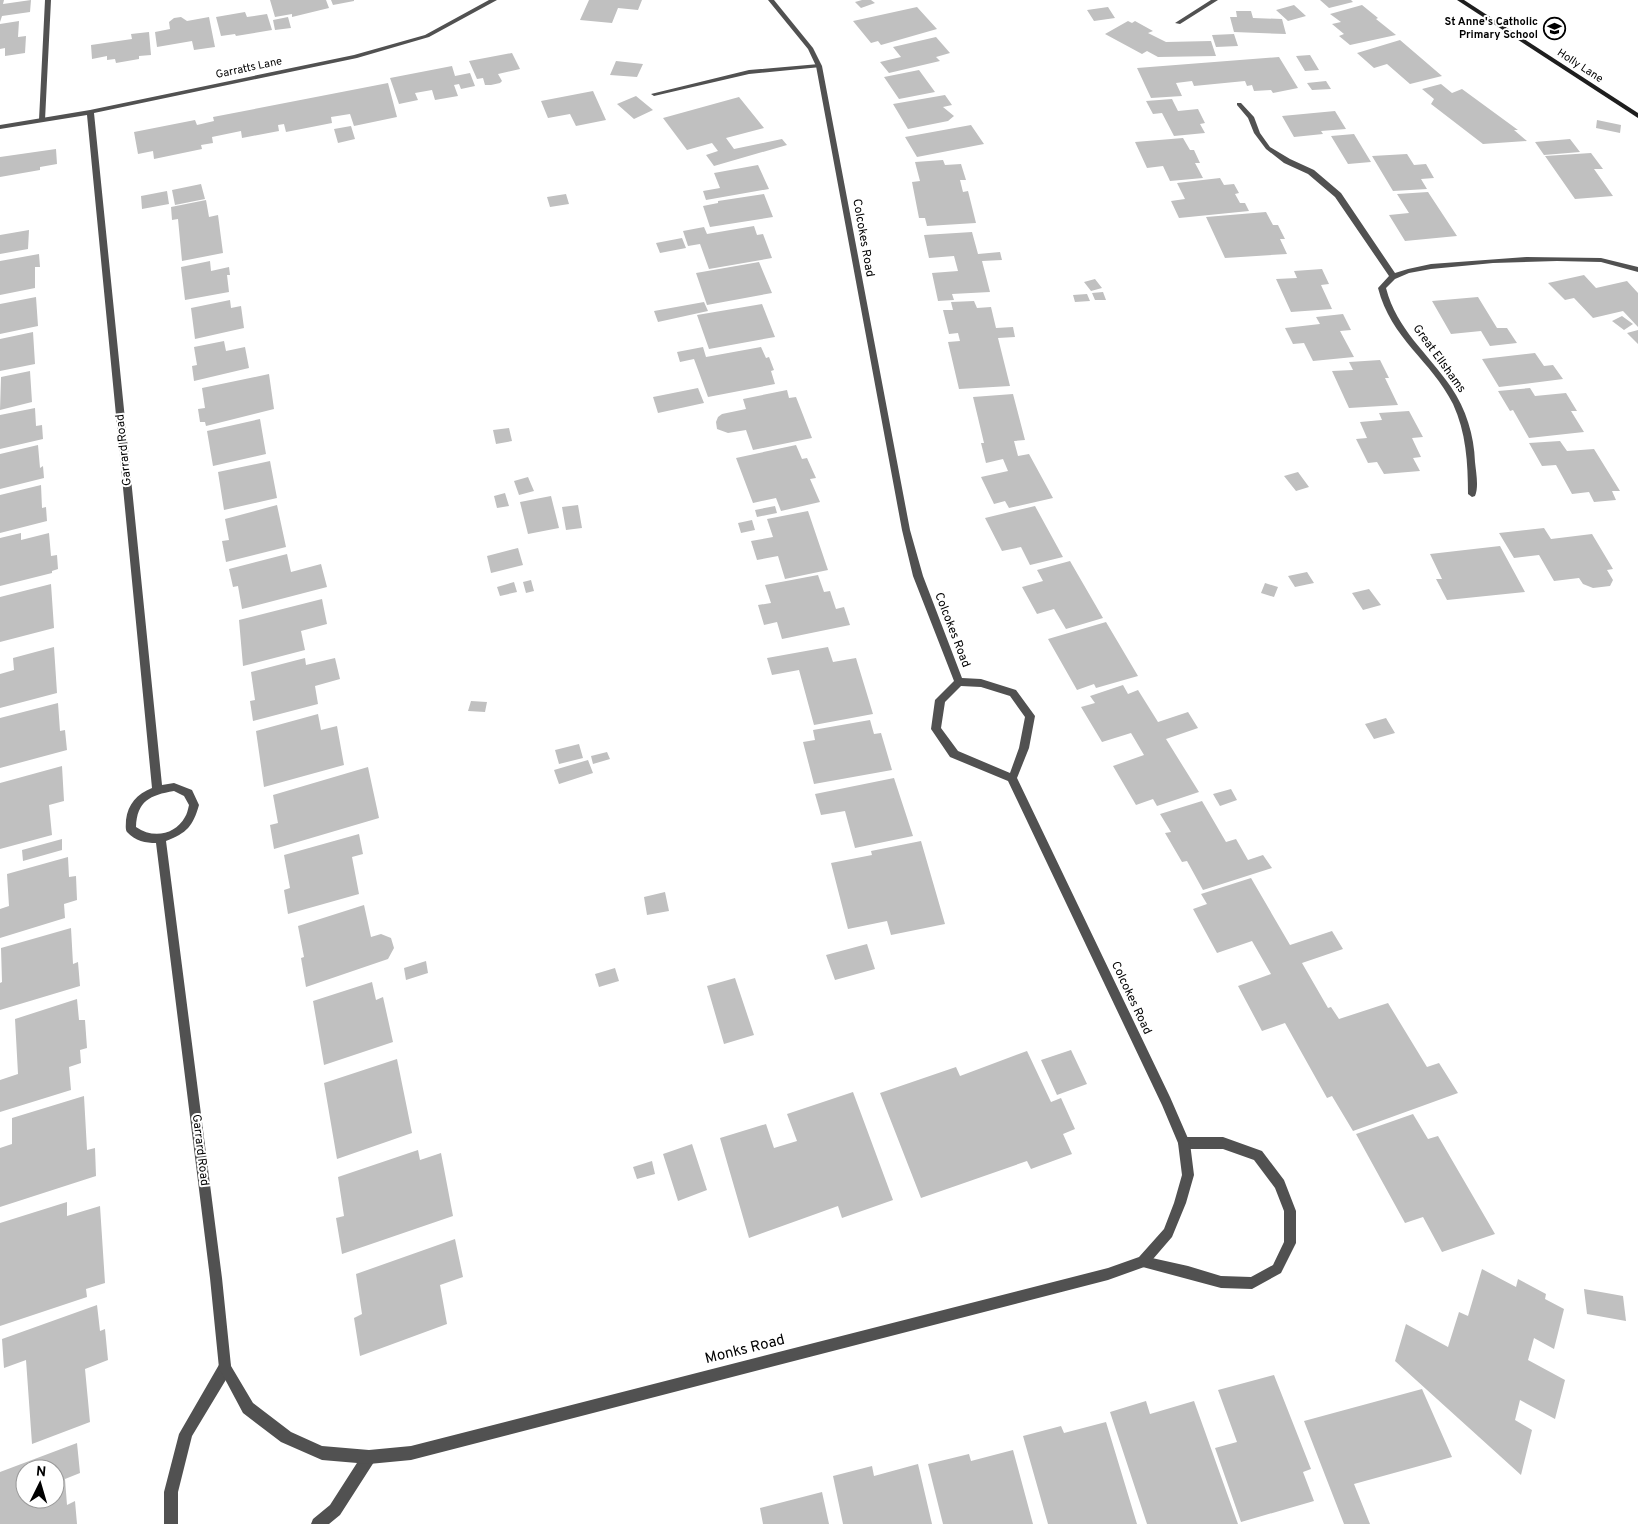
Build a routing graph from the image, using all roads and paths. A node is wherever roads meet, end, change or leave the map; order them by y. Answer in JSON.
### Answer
{"nodes":[{"id":1,"x":48,"y":0,"type":"edge"},
{"id":2,"x":494,"y":0,"type":"edge"},
{"id":3,"x":771,"y":0,"type":"edge"},
{"id":4,"x":1215,"y":0,"type":"edge"},
{"id":5,"x":1460,"y":0,"type":"edge"},
{"id":6,"x":1178,"y":23,"type":"dead end"},
{"id":7,"x":819,"y":66,"type":"junction"},
{"id":8,"x":654,"y":94,"type":"dead end"},
{"id":9,"x":1239,"y":104,"type":"dead end"},
{"id":10,"x":90,"y":112,"type":"junction"},
{"id":11,"x":1638,"y":116,"type":"edge"},
{"id":12,"x":42,"y":120,"type":"junction"},
{"id":13,"x":0,"y":127,"type":"edge"},
{"id":14,"x":1638,"y":270,"type":"edge"},
{"id":15,"x":1394,"y":277,"type":"junction"},
{"id":16,"x":1472,"y":494,"type":"dead end"},
{"id":17,"x":959,"y":682,"type":"junction"},
{"id":18,"x":1012,"y":778,"type":"junction"},
{"id":19,"x":157,"y":789,"type":"junction"},
{"id":20,"x":161,"y":839,"type":"junction"},
{"id":21,"x":1184,"y":1142,"type":"junction"},
{"id":22,"x":1180,"y":1202,"type":"joint"},
{"id":23,"x":1142,"y":1262,"type":"junction"},
{"id":24,"x":225,"y":1368,"type":"junction"},
{"id":25,"x":286,"y":1437,"type":"joint"},
{"id":26,"x":369,"y":1457,"type":"junction"},
{"id":27,"x":171,"y":1524,"type":"edge"},
{"id":28,"x":318,"y":1524,"type":"edge"}],
"edges":[{"from":1,"to":12,"type":"street"},
{"from":2,"to":10,"type":"street","name":"Garratts Lane"},
{"from":3,"to":7,"type":"street","name":"Colcokes Road"},
{"from":4,"to":6,"type":"street"},
{"from":5,"to":11,"type":"main road","name":"Holly Lane"},
{"from":7,"to":8,"type":"street"},
{"from":7,"to":17,"type":"street","name":"Colcokes Road"},
{"from":9,"to":15,"type":"street"},
{"from":10,"to":12,"type":"street","name":"Garratts Lane"},
{"from":10,"to":19,"type":"street","name":"Garrard Road"},
{"from":12,"to":13,"type":"street","name":"Garratts Lane"},
{"from":14,"to":15,"type":"street"},
{"from":15,"to":16,"type":"street","name":"Great Ellshams"},
{"from":17,"to":18,"type":"street","name":"Colcokes Road"},
{"from":17,"to":18,"type":"street"},
{"from":18,"to":21,"type":"street","name":"Colcokes Road"},
{"from":19,"to":20,"type":"street"},
{"from":19,"to":20,"type":"street"},
{"from":20,"to":24,"type":"street","name":"Garrard Road"},
{"from":21,"to":22,"type":"street","name":"Colcokes Road"},
{"from":21,"to":23,"type":"street"},
{"from":22,"to":23,"type":"street","name":"Monks Road"},
{"from":23,"to":26,"type":"street","name":"Monks Road"},
{"from":24,"to":25,"type":"street","name":"Garrard Road"},
{"from":24,"to":27,"type":"street"},
{"from":25,"to":26,"type":"street","name":"Monks Road"},
{"from":26,"to":28,"type":"street"}]}
